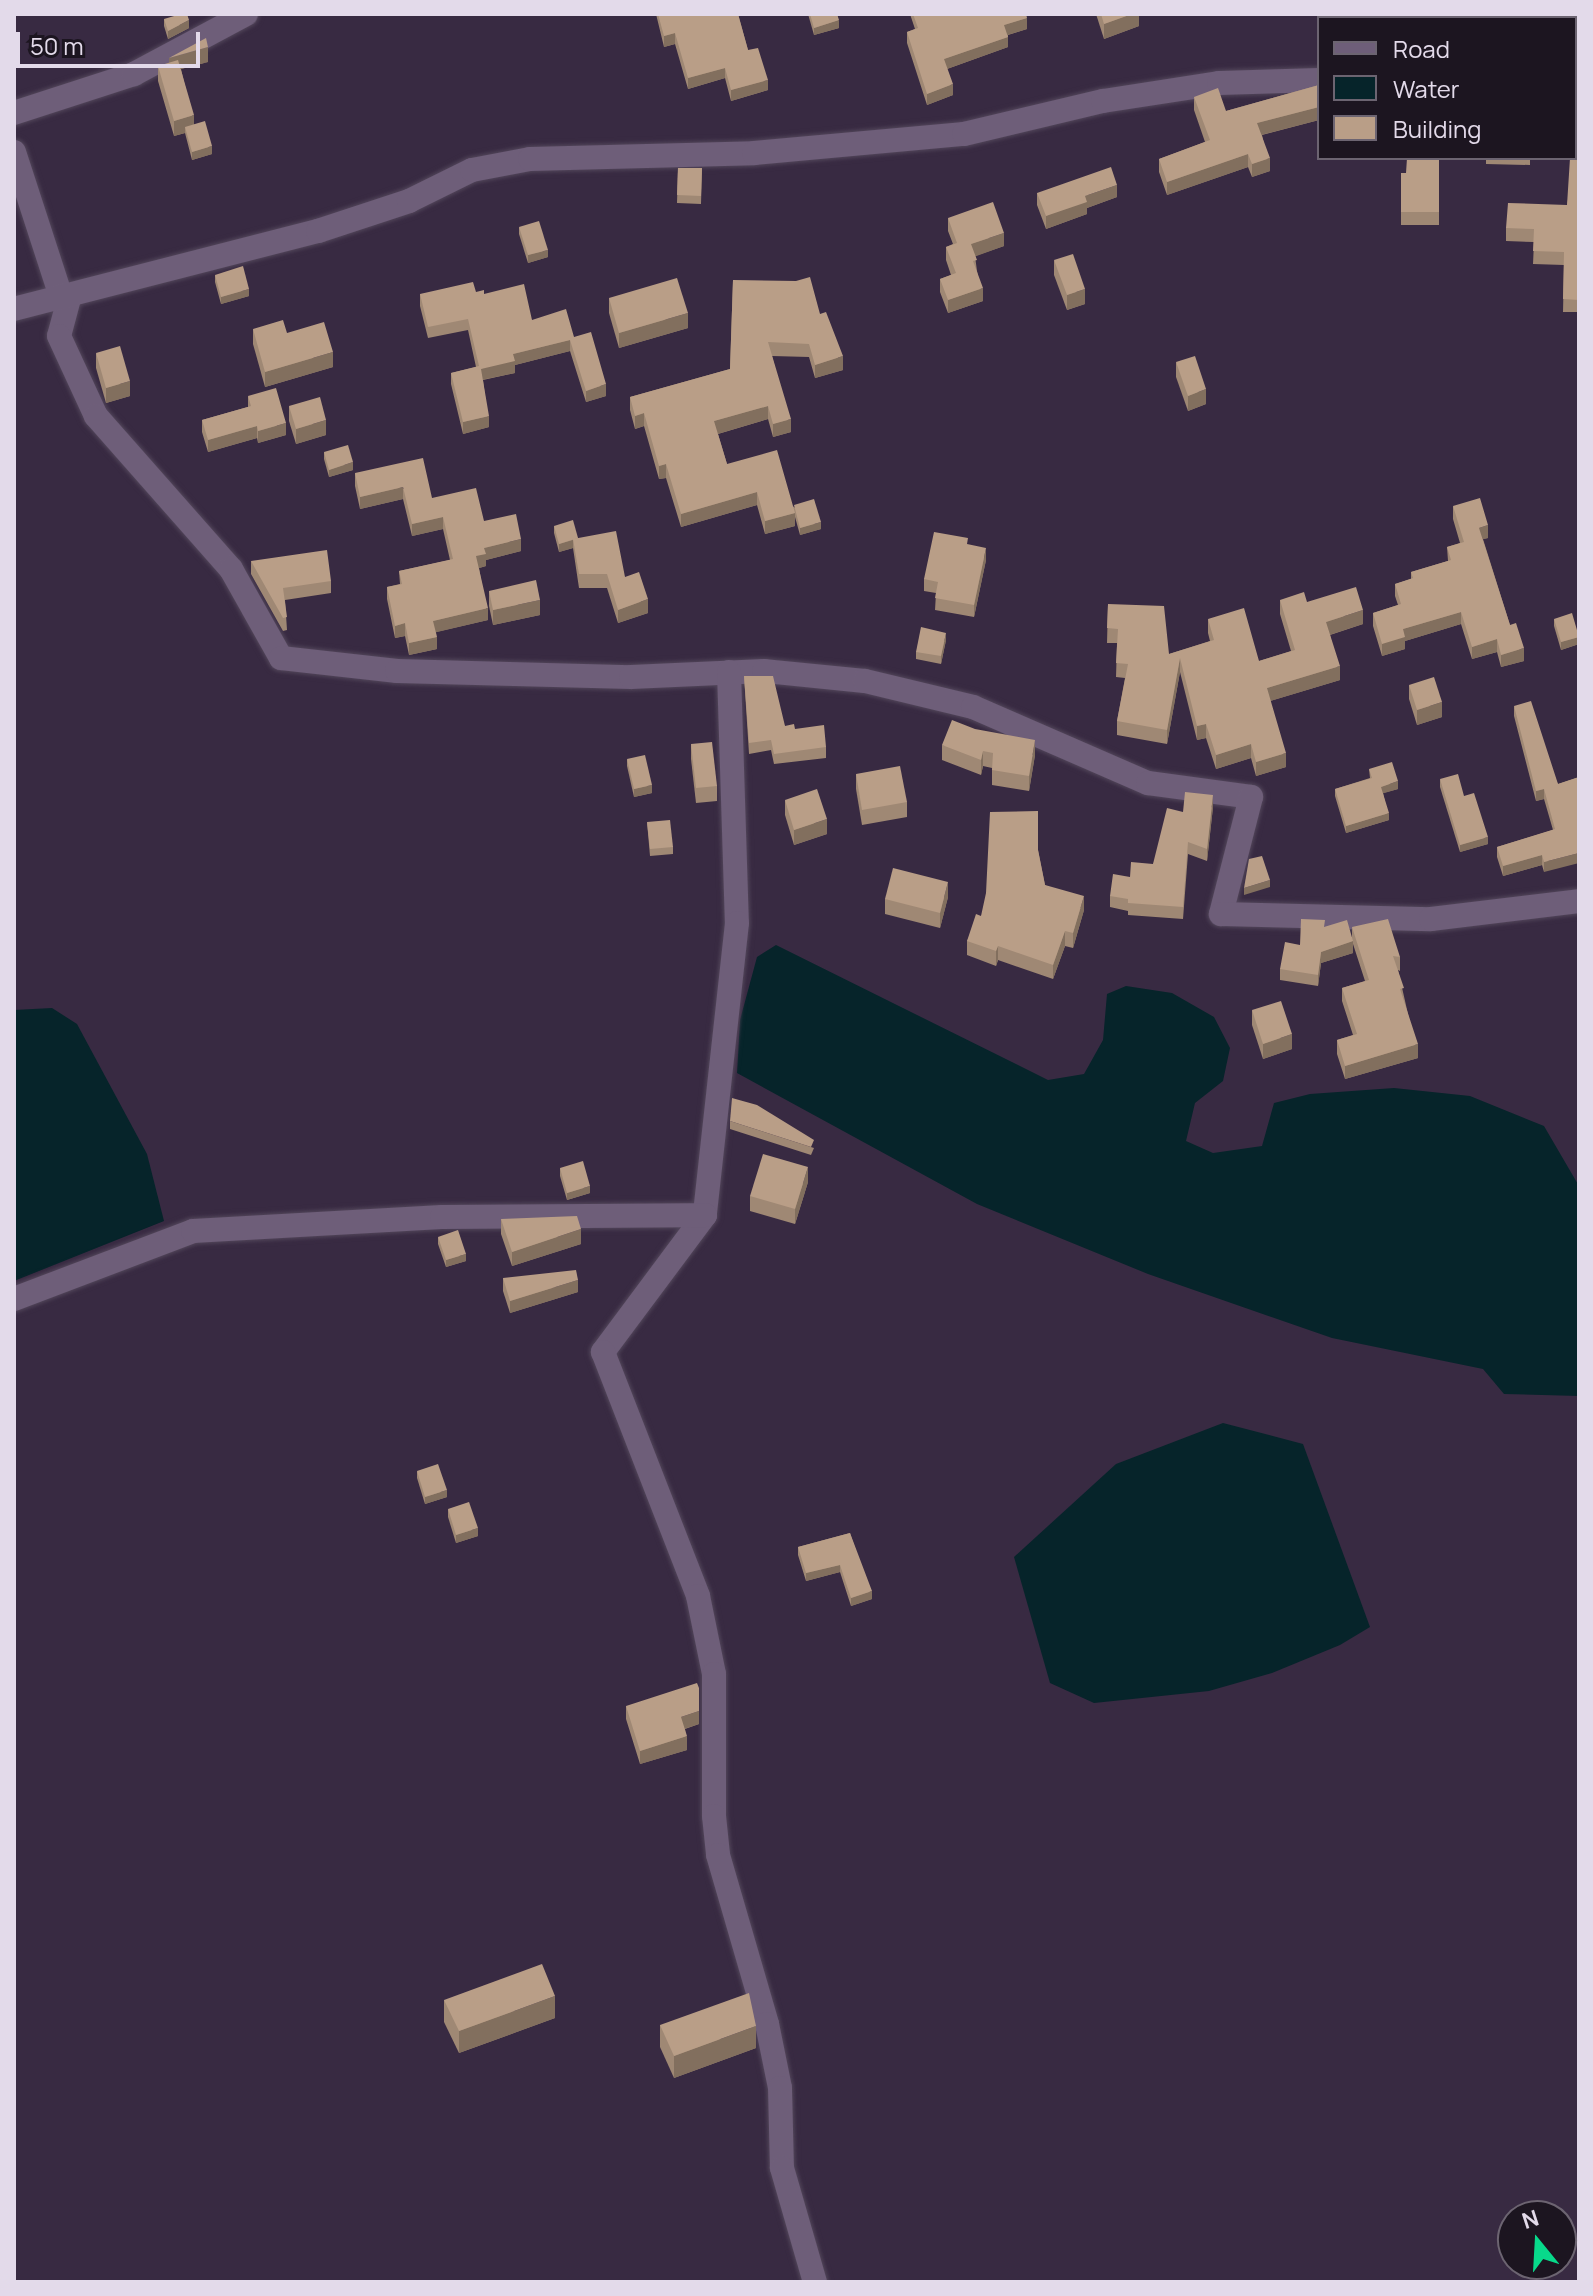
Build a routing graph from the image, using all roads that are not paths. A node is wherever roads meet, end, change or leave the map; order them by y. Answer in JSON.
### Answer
{"nodes":[{"id":1,"x":246,"y":14,"type":"edge"},
{"id":2,"x":1317,"y":80,"type":"edge"},
{"id":3,"x":14,"y":113,"type":"edge"},
{"id":4,"x":14,"y":152,"type":"edge"},
{"id":5,"x":65,"y":296,"type":"junction"},
{"id":6,"x":14,"y":309,"type":"edge"},
{"id":7,"x":729,"y":672,"type":"junction"},
{"id":8,"x":1579,"y":901,"type":"edge"},
{"id":9,"x":705,"y":1215,"type":"junction"},
{"id":10,"x":14,"y":1299,"type":"edge"},
{"id":11,"x":806,"y":2280,"type":"edge"}],
"edges":[{"from":1,"to":3,"type":"street"},
{"from":2,"to":5,"type":"street"},
{"from":4,"to":5,"type":"street"},
{"from":5,"to":6,"type":"street"},
{"from":5,"to":7,"type":"street"},
{"from":7,"to":8,"type":"street"},
{"from":7,"to":9,"type":"street"},
{"from":9,"to":10,"type":"street"},
{"from":9,"to":11,"type":"street"}]}
